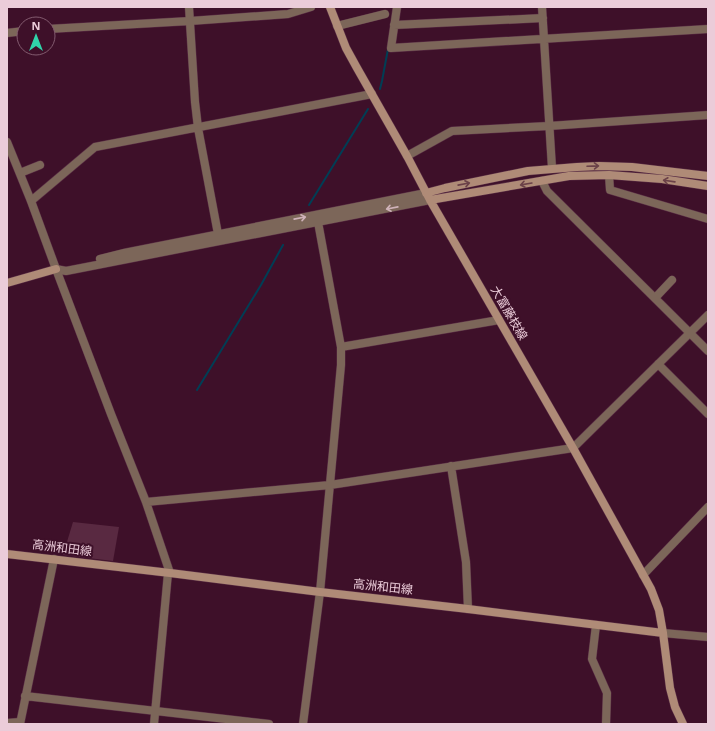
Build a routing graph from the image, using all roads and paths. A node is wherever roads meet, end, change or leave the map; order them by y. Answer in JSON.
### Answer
{"nodes":[{"id":1,"x":189,"y":7,"type":"edge"},
{"id":2,"x":311,"y":7,"type":"edge"},
{"id":3,"x":330,"y":7,"type":"edge"},
{"id":4,"x":397,"y":7,"type":"edge"},
{"id":5,"x":542,"y":7,"type":"edge"},
{"id":6,"x":385,"y":14,"type":"dead end"},
{"id":7,"x":543,"y":18,"type":"junction"},
{"id":8,"x":190,"y":21,"type":"junction"},
{"id":9,"x":394,"y":25,"type":"junction"},
{"id":10,"x":337,"y":26,"type":"junction"},
{"id":11,"x":56,"y":29,"type":"edge"},
{"id":12,"x":708,"y":29,"type":"edge"},
{"id":13,"x":544,"y":38,"type":"junction"},
{"id":14,"x":372,"y":94,"type":"junction"},
{"id":15,"x":708,"y":115,"type":"edge"},
{"id":16,"x":549,"y":126,"type":"junction"},
{"id":17,"x":198,"y":128,"type":"junction"},
{"id":18,"x":7,"y":142,"type":"edge"},
{"id":19,"x":407,"y":156,"type":"junction"},
{"id":20,"x":10,"y":157,"type":"edge"},
{"id":21,"x":40,"y":165,"type":"dead end"},
{"id":22,"x":552,"y":168,"type":"junction"},
{"id":23,"x":20,"y":173,"type":"junction"},
{"id":24,"x":609,"y":176,"type":"junction"},
{"id":25,"x":708,"y":176,"type":"edge"},
{"id":26,"x":542,"y":181,"type":"junction"},
{"id":27,"x":708,"y":186,"type":"edge"},
{"id":28,"x":428,"y":197,"type":"junction"},
{"id":29,"x":31,"y":201,"type":"junction"},
{"id":30,"x":708,"y":219,"type":"edge"},
{"id":31,"x":318,"y":222,"type":"junction"},
{"id":32,"x":218,"y":234,"type":"junction"},
{"id":33,"x":56,"y":269,"type":"junction"},
{"id":34,"x":672,"y":280,"type":"dead end"},
{"id":35,"x":7,"y":283,"type":"edge"},
{"id":36,"x":655,"y":298,"type":"junction"},
{"id":37,"x":708,"y":315,"type":"edge"},
{"id":38,"x":499,"y":320,"type":"junction"},
{"id":39,"x":690,"y":333,"type":"junction"},
{"id":40,"x":341,"y":347,"type":"junction"},
{"id":41,"x":708,"y":351,"type":"edge"},
{"id":42,"x":658,"y":364,"type":"junction"},
{"id":43,"x":708,"y":414,"type":"edge"},
{"id":44,"x":574,"y":448,"type":"junction"},
{"id":45,"x":451,"y":466,"type":"junction"},
{"id":46,"x":330,"y":485,"type":"junction"},
{"id":47,"x":146,"y":502,"type":"junction"},
{"id":48,"x":708,"y":507,"type":"edge"},
{"id":49,"x":7,"y":554,"type":"edge"},
{"id":50,"x":54,"y":559,"type":"junction"},
{"id":51,"x":169,"y":573,"type":"junction"},
{"id":52,"x":643,"y":575,"type":"junction"},
{"id":53,"x":320,"y":592,"type":"junction"},
{"id":54,"x":468,"y":609,"type":"junction"},
{"id":55,"x":596,"y":625,"type":"junction"},
{"id":56,"x":663,"y":633,"type":"junction"},
{"id":57,"x":708,"y":637,"type":"edge"},
{"id":58,"x":25,"y":696,"type":"junction"},
{"id":59,"x":155,"y":711,"type":"junction"},
{"id":60,"x":7,"y":723,"type":"edge"},
{"id":61,"x":20,"y":723,"type":"edge"},
{"id":62,"x":154,"y":724,"type":"edge"},
{"id":63,"x":269,"y":724,"type":"edge"},
{"id":64,"x":303,"y":724,"type":"edge"},
{"id":65,"x":606,"y":724,"type":"edge"},
{"id":66,"x":683,"y":724,"type":"edge"}],
"edges":[{"from":1,"to":8,"type":"street"},
{"from":2,"to":8,"type":"street"},
{"from":3,"to":10,"type":"main road","name":"大富藤枝線"},
{"from":4,"to":9,"type":"street"},
{"from":5,"to":7,"type":"street"},
{"from":6,"to":10,"type":"street"},
{"from":7,"to":9,"type":"street"},
{"from":7,"to":13,"type":"street"},
{"from":8,"to":11,"type":"street"},
{"from":8,"to":17,"type":"street"},
{"from":9,"to":13,"type":"street"},
{"from":10,"to":14,"type":"main road","name":"大富藤枝線"},
{"from":12,"to":13,"type":"street"},
{"from":13,"to":16,"type":"street"},
{"from":14,"to":17,"type":"street"},
{"from":14,"to":19,"type":"main road","name":"大富藤枝線"},
{"from":15,"to":16,"type":"street"},
{"from":16,"to":19,"type":"street"},
{"from":16,"to":22,"type":"street"},
{"from":17,"to":29,"type":"street"},
{"from":17,"to":32,"type":"street"},
{"from":18,"to":20,"type":"street"},
{"from":19,"to":28,"type":"main road","name":"大富藤枝線"},
{"from":20,"to":23,"type":"street"},
{"from":21,"to":23,"type":"street"},
{"from":22,"to":25,"type":"main road","one_way":true},
{"from":28,"to":22,"type":"main road","one_way":true},
{"from":23,"to":29,"type":"street"},
{"from":24,"to":26,"type":"main road"},
{"from":27,"to":24,"type":"main road","one_way":true},
{"from":24,"to":30,"type":"street"},
{"from":26,"to":28,"type":"main road","one_way":true},
{"from":26,"to":36,"type":"street"},
{"from":28,"to":31,"type":"street","one_way":true},
{"from":32,"to":28,"type":"street","one_way":true},
{"from":28,"to":38,"type":"main road","name":"大富藤枝線"},
{"from":29,"to":33,"type":"street"},
{"from":31,"to":33,"type":"street"},
{"from":31,"to":40,"type":"street"},
{"from":32,"to":33,"type":"street"},
{"from":33,"to":35,"type":"main road"},
{"from":33,"to":47,"type":"street"},
{"from":34,"to":36,"type":"street"},
{"from":36,"to":39,"type":"street"},
{"from":37,"to":39,"type":"street"},
{"from":38,"to":40,"type":"street"},
{"from":38,"to":44,"type":"main road","name":"大富藤枝線"},
{"from":39,"to":41,"type":"street"},
{"from":39,"to":42,"type":"street"},
{"from":40,"to":46,"type":"street"},
{"from":42,"to":43,"type":"street"},
{"from":42,"to":44,"type":"street"},
{"from":44,"to":45,"type":"street"},
{"from":44,"to":52,"type":"main road","name":"大富藤枝線"},
{"from":45,"to":46,"type":"street"},
{"from":45,"to":54,"type":"street"},
{"from":46,"to":47,"type":"street"},
{"from":46,"to":53,"type":"street"},
{"from":47,"to":51,"type":"street"},
{"from":48,"to":52,"type":"street"},
{"from":49,"to":50,"type":"main road","name":"高洲和田線"},
{"from":50,"to":51,"type":"main road","name":"高洲和田線"},
{"from":50,"to":58,"type":"street"},
{"from":51,"to":53,"type":"main road","name":"高洲和田線"},
{"from":51,"to":59,"type":"street"},
{"from":52,"to":56,"type":"main road","name":"大富藤枝線"},
{"from":53,"to":54,"type":"main road","name":"高洲和田線"},
{"from":53,"to":64,"type":"street"},
{"from":54,"to":55,"type":"main road","name":"高洲和田線"},
{"from":55,"to":56,"type":"main road","name":"高洲和田線"},
{"from":55,"to":65,"type":"street"},
{"from":56,"to":57,"type":"street"},
{"from":56,"to":66,"type":"main road"},
{"from":58,"to":59,"type":"street"},
{"from":58,"to":61,"type":"street"},
{"from":59,"to":62,"type":"street"},
{"from":59,"to":63,"type":"street"},
{"from":60,"to":61,"type":"street"}]}
